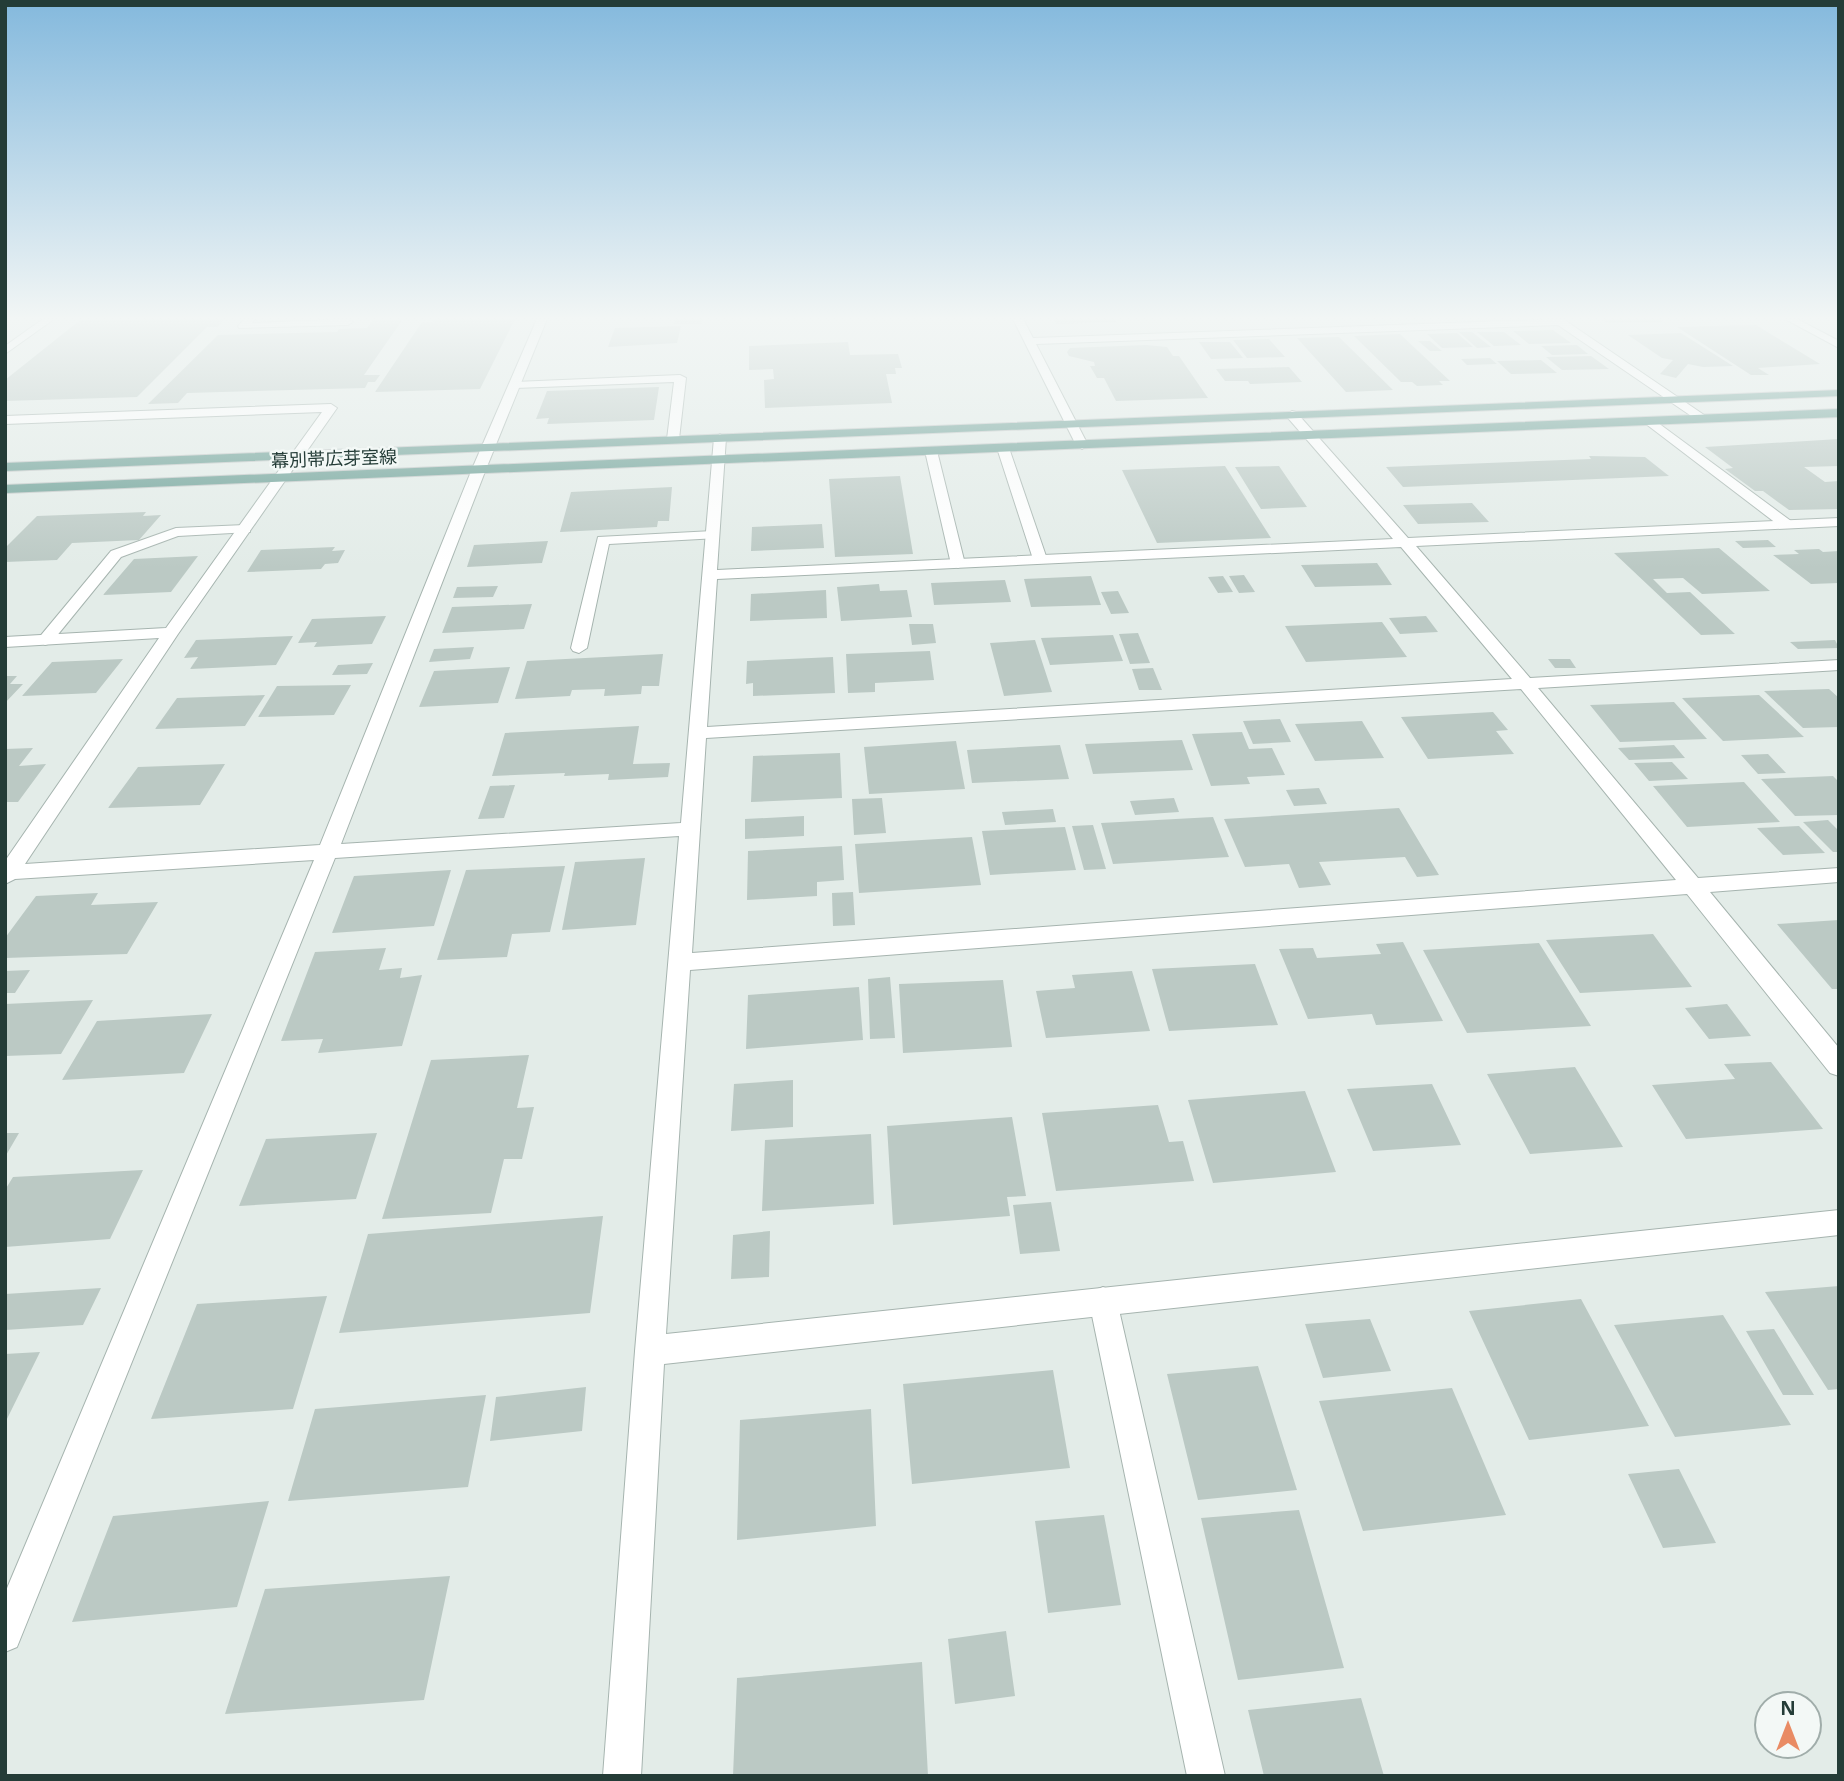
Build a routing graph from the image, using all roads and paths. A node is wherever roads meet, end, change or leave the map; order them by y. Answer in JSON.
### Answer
{"nodes":[{"id":1,"x":508,"y":402,"type":"edge"},
{"id":2,"x":677,"y":402,"type":"edge"},
{"id":3,"x":1061,"y":402,"type":"edge"},
{"id":4,"x":1600,"y":402,"type":"edge"},
{"id":5,"x":1679,"y":402,"type":"edge"},
{"id":6,"x":1839,"y":413,"type":"edge"},
{"id":7,"x":1292,"y":415,"type":"junction"},
{"id":8,"x":1704,"y":419,"type":"junction"},
{"id":9,"x":5,"y":420,"type":"edge"},
{"id":10,"x":1650,"y":421,"type":"junction"},
{"id":11,"x":1072,"y":424,"type":"junction"},
{"id":12,"x":1311,"y":436,"type":"junction"},
{"id":13,"x":673,"y":439,"type":"junction"},
{"id":14,"x":1082,"y":445,"type":"junction"},
{"id":15,"x":490,"y":447,"type":"junction"},
{"id":16,"x":1003,"y":448,"type":"junction"},
{"id":17,"x":720,"y":449,"type":"junction"},
{"id":18,"x":931,"y":451,"type":"junction"},
{"id":19,"x":297,"y":455,"type":"junction"},
{"id":20,"x":5,"y":467,"type":"edge"},
{"id":21,"x":479,"y":469,"type":"junction"},
{"id":22,"x":281,"y":477,"type":"junction"},
{"id":23,"x":5,"y":489,"type":"edge"},
{"id":24,"x":1839,"y":522,"type":"edge"},
{"id":25,"x":1786,"y":524,"type":"junction"},
{"id":26,"x":245,"y":529,"type":"junction"},
{"id":27,"x":713,"y":535,"type":"junction"},
{"id":28,"x":1405,"y":542,"type":"junction"},
{"id":29,"x":1040,"y":559,"type":"junction"},
{"id":30,"x":958,"y":564,"type":"junction"},
{"id":31,"x":710,"y":575,"type":"junction"},
{"id":32,"x":171,"y":633,"type":"junction"},
{"id":33,"x":44,"y":640,"type":"junction"},
{"id":34,"x":5,"y":642,"type":"edge"},
{"id":35,"x":579,"y":648,"type":"dead end"},
{"id":36,"x":1839,"y":665,"type":"edge"},
{"id":37,"x":1524,"y":684,"type":"junction"},
{"id":38,"x":699,"y":733,"type":"junction"},
{"id":39,"x":691,"y":829,"type":"junction"},
{"id":40,"x":328,"y":851,"type":"junction"},
{"id":41,"x":7,"y":873,"type":"edge"},
{"id":42,"x":1839,"y":875,"type":"edge"},
{"id":43,"x":1692,"y":885,"type":"junction"},
{"id":44,"x":681,"y":962,"type":"junction"},
{"id":45,"x":1839,"y":1066,"type":"edge"},
{"id":46,"x":1839,"y":1222,"type":"edge"},
{"id":47,"x":1103,"y":1301,"type":"junction"},
{"id":48,"x":650,"y":1351,"type":"junction"},
{"id":49,"x":5,"y":1635,"type":"edge"},
{"id":50,"x":622,"y":1776,"type":"edge"},
{"id":51,"x":1206,"y":1776,"type":"edge"}],
"edges":[{"from":1,"to":15,"type":"street"},
{"from":2,"to":13,"type":"street"},
{"from":3,"to":11,"type":"street"},
{"from":4,"to":7,"type":"main road","name":"幕別帯広芽室線"},
{"from":5,"to":8,"type":"street"},
{"from":6,"to":8,"type":"main road","name":"幕別帯広芽室線"},
{"from":7,"to":11,"type":"main road","name":"幕別帯広芽室線"},
{"from":7,"to":12,"type":"street"},
{"from":8,"to":10,"type":"main road","name":"幕別帯広芽室線"},
{"from":9,"to":19,"type":"street"},
{"from":10,"to":12,"type":"main road","name":"幕別帯広芽室線"},
{"from":10,"to":25,"type":"street"},
{"from":11,"to":14,"type":"street"},
{"from":11,"to":17,"type":"main road","name":"幕別帯広芽室線"},
{"from":12,"to":14,"type":"main road","name":"幕別帯広芽室線"},
{"from":12,"to":28,"type":"street"},
{"from":13,"to":15,"type":"main road","name":"幕別帯広芽室線"},
{"from":13,"to":17,"type":"main road","name":"幕別帯広芽室線"},
{"from":14,"to":16,"type":"main road","name":"幕別帯広芽室線"},
{"from":15,"to":19,"type":"main road","name":"幕別帯広芽室線"},
{"from":15,"to":21,"type":"street"},
{"from":16,"to":18,"type":"main road","name":"幕別帯広芽室線"},
{"from":16,"to":29,"type":"street"},
{"from":17,"to":18,"type":"main road","name":"幕別帯広芽室線"},
{"from":17,"to":21,"type":"main road","name":"幕別帯広芽室線"},
{"from":17,"to":27,"type":"street"},
{"from":18,"to":30,"type":"street"},
{"from":19,"to":20,"type":"main road","name":"幕別帯広芽室線"},
{"from":19,"to":22,"type":"street"},
{"from":21,"to":22,"type":"main road","name":"幕別帯広芽室線"},
{"from":21,"to":40,"type":"street"},
{"from":22,"to":23,"type":"main road","name":"幕別帯広芽室線"},
{"from":22,"to":26,"type":"street"},
{"from":24,"to":25,"type":"street"},
{"from":25,"to":28,"type":"street"},
{"from":26,"to":32,"type":"street"},
{"from":26,"to":33,"type":"street"},
{"from":27,"to":31,"type":"street"},
{"from":27,"to":35,"type":"street"},
{"from":28,"to":29,"type":"street"},
{"from":28,"to":37,"type":"street"},
{"from":29,"to":30,"type":"street"},
{"from":30,"to":31,"type":"street"},
{"from":31,"to":38,"type":"street"},
{"from":32,"to":33,"type":"street"},
{"from":32,"to":41,"type":"street"},
{"from":33,"to":34,"type":"street"},
{"from":36,"to":37,"type":"street"},
{"from":37,"to":38,"type":"street"},
{"from":37,"to":43,"type":"street"},
{"from":38,"to":39,"type":"street"},
{"from":39,"to":40,"type":"street"},
{"from":39,"to":44,"type":"street"},
{"from":40,"to":41,"type":"street"},
{"from":40,"to":49,"type":"street"},
{"from":42,"to":43,"type":"street"},
{"from":43,"to":44,"type":"street"},
{"from":43,"to":45,"type":"street"},
{"from":44,"to":48,"type":"street"},
{"from":46,"to":47,"type":"street"},
{"from":47,"to":48,"type":"street"},
{"from":47,"to":51,"type":"street"},
{"from":48,"to":50,"type":"street"}]}
